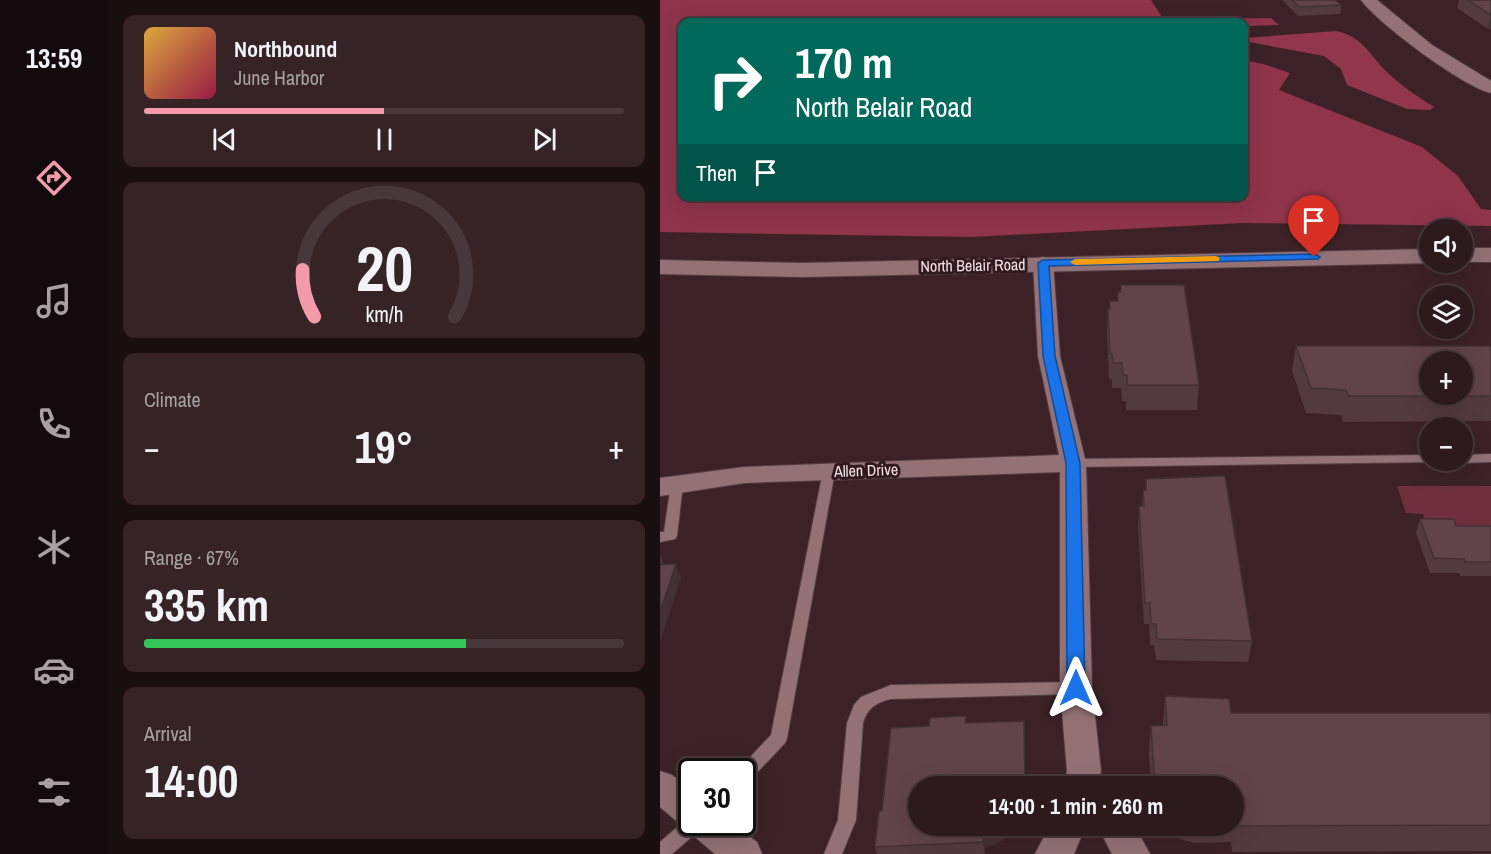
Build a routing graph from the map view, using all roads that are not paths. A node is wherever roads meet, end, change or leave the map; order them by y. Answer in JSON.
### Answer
{"nodes":[{"id":1,"x":1368,"y":0,"type":"edge"},
{"id":2,"x":1491,"y":88,"type":"edge"},
{"id":3,"x":1419,"y":255,"type":"edge"},
{"id":4,"x":1473,"y":255,"type":"edge"},
{"id":5,"x":1491,"y":255,"type":"edge"},
{"id":6,"x":1043,"y":263,"type":"junction"},
{"id":7,"x":660,"y":267,"type":"edge"},
{"id":8,"x":1491,"y":458,"type":"edge"},
{"id":9,"x":1419,"y":459,"type":"edge"},
{"id":10,"x":1473,"y":459,"type":"edge"},
{"id":11,"x":1073,"y":463,"type":"junction"},
{"id":12,"x":829,"y":471,"type":"junction"},
{"id":13,"x":668,"y":485,"type":"edge"},
{"id":14,"x":660,"y":537,"type":"edge"},
{"id":15,"x":1076,"y":688,"type":"junction"},
{"id":16,"x":756,"y":762,"type":"edge"},
{"id":17,"x":1085,"y":776,"type":"edge"},
{"id":18,"x":660,"y":786,"type":"edge"},
{"id":19,"x":678,"y":801,"type":"edge"},
{"id":20,"x":680,"y":836,"type":"edge"},
{"id":21,"x":720,"y":836,"type":"edge"},
{"id":22,"x":1064,"y":836,"type":"edge"},
{"id":23,"x":1121,"y":836,"type":"edge"},
{"id":24,"x":660,"y":853,"type":"edge"},
{"id":25,"x":744,"y":854,"type":"edge"},
{"id":26,"x":834,"y":854,"type":"edge"},
{"id":27,"x":1053,"y":854,"type":"edge"},
{"id":28,"x":1132,"y":854,"type":"edge"}],
"edges":[{"from":1,"to":2,"type":"street"},
{"from":3,"to":6,"type":"street","name":"North Belair Road"},
{"from":4,"to":5,"type":"street"},
{"from":6,"to":7,"type":"street","name":"North Belair Road"},
{"from":6,"to":11,"type":"street"},
{"from":8,"to":10,"type":"lane"},
{"from":9,"to":11,"type":"lane"},
{"from":11,"to":12,"type":"street","name":"Allen Drive"},
{"from":11,"to":15,"type":"street"},
{"from":12,"to":13,"type":"street","name":"Allen Drive"},
{"from":12,"to":16,"type":"lane"},
{"from":13,"to":14,"type":"lane"},
{"from":15,"to":17,"type":"street"},
{"from":15,"to":26,"type":"lane"},
{"from":18,"to":19,"type":"street"},
{"from":20,"to":24,"type":"lane"},
{"from":21,"to":25,"type":"street"},
{"from":22,"to":27,"type":"street"},
{"from":23,"to":28,"type":"street"}]}
